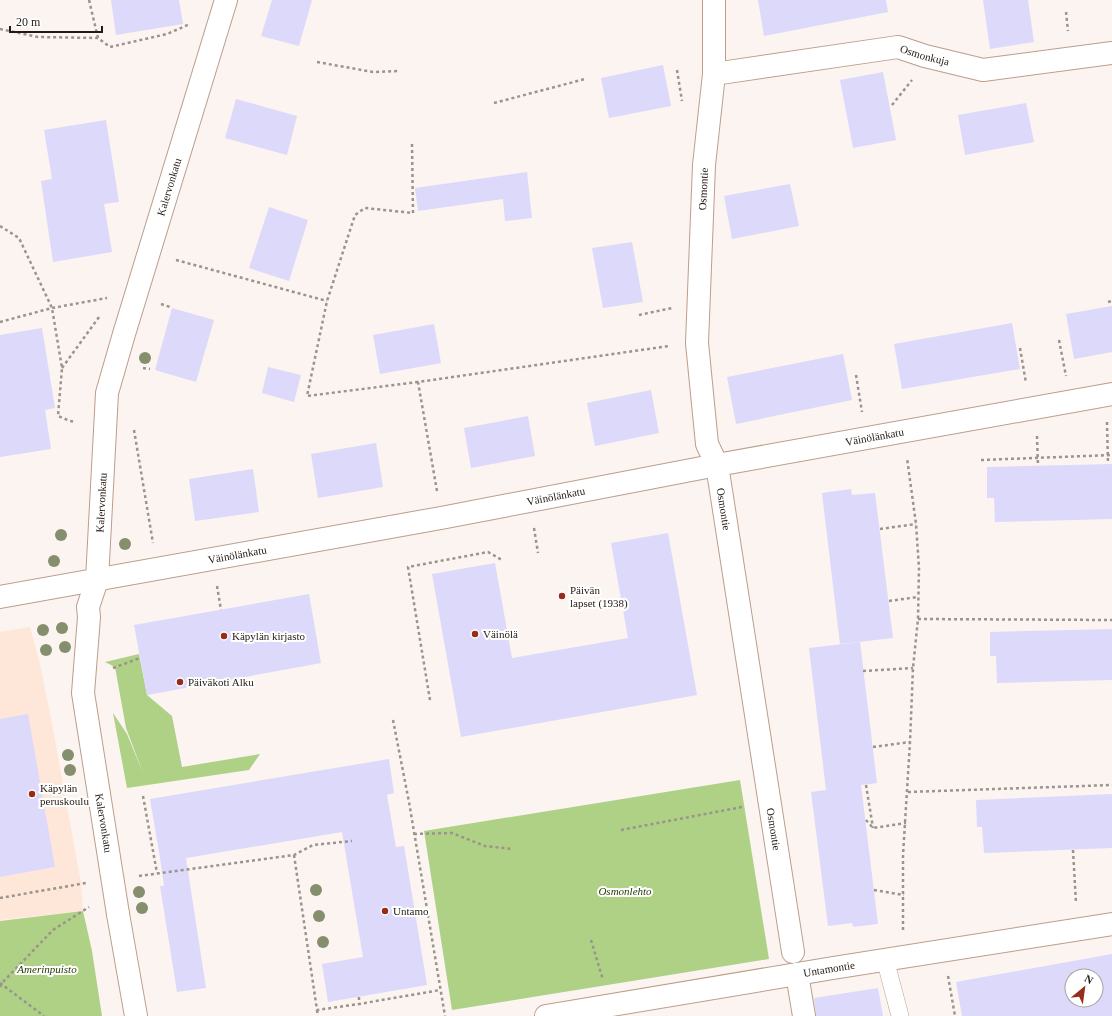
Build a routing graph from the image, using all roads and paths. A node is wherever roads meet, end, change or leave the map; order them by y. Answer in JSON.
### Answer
{"nodes":[{"id":1,"x":89,"y":0,"type":"edge"},
{"id":2,"x":226,"y":0,"type":"edge"},
{"id":3,"x":714,"y":0,"type":"edge"},
{"id":4,"x":1066,"y":12,"type":"dead end"},
{"id":5,"x":218,"y":27,"type":"junction"},
{"id":6,"x":0,"y":28,"type":"edge"},
{"id":7,"x":1068,"y":32,"type":"dead end"},
{"id":8,"x":98,"y":38,"type":"junction"},
{"id":9,"x":1112,"y":53,"type":"edge"},
{"id":10,"x":317,"y":62,"type":"dead end"},
{"id":11,"x":400,"y":71,"type":"dead end"},
{"id":12,"x":714,"y":74,"type":"junction"},
{"id":13,"x":914,"y":77,"type":"dead end"},
{"id":14,"x":585,"y":79,"type":"dead end"},
{"id":15,"x":494,"y":103,"type":"dead end"},
{"id":16,"x":892,"y":105,"type":"dead end"},
{"id":17,"x":412,"y":144,"type":"dead end"},
{"id":18,"x":0,"y":226,"type":"edge"},
{"id":19,"x":175,"y":260,"type":"dead end"},
{"id":20,"x":113,"y":297,"type":"dead end"},
{"id":21,"x":327,"y":301,"type":"junction"},
{"id":22,"x":676,"y":307,"type":"dead end"},
{"id":23,"x":52,"y":308,"type":"junction"},
{"id":24,"x":101,"y":314,"type":"dead end"},
{"id":25,"x":639,"y":315,"type":"dead end"},
{"id":26,"x":0,"y":322,"type":"edge"},
{"id":27,"x":1060,"y":340,"type":"dead end"},
{"id":28,"x":676,"y":345,"type":"dead end"},
{"id":29,"x":1020,"y":348,"type":"dead end"},
{"id":30,"x":62,"y":368,"type":"junction"},
{"id":31,"x":856,"y":375,"type":"dead end"},
{"id":32,"x":1067,"y":380,"type":"dead end"},
{"id":33,"x":418,"y":382,"type":"junction"},
{"id":34,"x":1027,"y":388,"type":"dead end"},
{"id":35,"x":1112,"y":394,"type":"edge"},
{"id":36,"x":863,"y":415,"type":"dead end"},
{"id":37,"x":1107,"y":415,"type":"dead end"},
{"id":38,"x":76,"y":422,"type":"dead end"},
{"id":39,"x":133,"y":424,"type":"dead end"},
{"id":40,"x":903,"y":432,"type":"junction"},
{"id":41,"x":1037,"y":435,"type":"dead end"},
{"id":42,"x":1112,"y":455,"type":"edge"},
{"id":43,"x":1108,"y":456,"type":"junction"},
{"id":44,"x":1038,"y":458,"type":"junction"},
{"id":45,"x":981,"y":460,"type":"dead end"},
{"id":46,"x":1108,"y":464,"type":"dead end"},
{"id":47,"x":717,"y":466,"type":"junction"},
{"id":48,"x":1038,"y":466,"type":"dead end"},
{"id":49,"x":436,"y":487,"type":"dead end"},
{"id":50,"x":533,"y":522,"type":"dead end"},
{"id":51,"x":916,"y":524,"type":"junction"},
{"id":52,"x":880,"y":529,"type":"dead end"},
{"id":53,"x":154,"y":545,"type":"dead end"},
{"id":54,"x":538,"y":553,"type":"dead end"},
{"id":55,"x":502,"y":560,"type":"dead end"},
{"id":56,"x":97,"y":580,"type":"junction"},
{"id":57,"x":216,"y":585,"type":"dead end"},
{"id":58,"x":0,"y":597,"type":"edge"},
{"id":59,"x":918,"y":597,"type":"junction"},
{"id":60,"x":889,"y":601,"type":"dead end"},
{"id":61,"x":221,"y":610,"type":"dead end"},
{"id":62,"x":918,"y":619,"type":"junction"},
{"id":63,"x":1112,"y":620,"type":"edge"},
{"id":64,"x":140,"y":658,"type":"dead end"},
{"id":65,"x":132,"y":660,"type":"dead end"},
{"id":66,"x":913,"y":668,"type":"junction"},
{"id":67,"x":863,"y":672,"type":"dead end"},
{"id":68,"x":430,"y":700,"type":"dead end"},
{"id":69,"x":393,"y":720,"type":"dead end"},
{"id":70,"x":910,"y":742,"type":"junction"},
{"id":71,"x":873,"y":747,"type":"dead end"},
{"id":72,"x":866,"y":785,"type":"dead end"},
{"id":73,"x":1112,"y":785,"type":"edge"},
{"id":74,"x":908,"y":792,"type":"junction"},
{"id":75,"x":143,"y":796,"type":"dead end"},
{"id":76,"x":770,"y":801,"type":"junction"},
{"id":77,"x":866,"y":820,"type":"dead end"},
{"id":78,"x":906,"y":823,"type":"junction"},
{"id":79,"x":873,"y":828,"type":"junction"},
{"id":80,"x":621,"y":830,"type":"dead end"},
{"id":81,"x":414,"y":834,"type":"junction"},
{"id":82,"x":352,"y":840,"type":"dead end"},
{"id":83,"x":513,"y":849,"type":"dead end"},
{"id":84,"x":1073,"y":850,"type":"dead end"},
{"id":85,"x":294,"y":855,"type":"junction"},
{"id":86,"x":157,"y":873,"type":"junction"},
{"id":87,"x":114,"y":885,"type":"junction"},
{"id":88,"x":874,"y":890,"type":"dead end"},
{"id":89,"x":904,"y":895,"type":"junction"},
{"id":90,"x":0,"y":898,"type":"edge"},
{"id":91,"x":1076,"y":904,"type":"dead end"},
{"id":92,"x":1112,"y":924,"type":"edge"},
{"id":93,"x":591,"y":940,"type":"dead end"},
{"id":94,"x":945,"y":950,"type":"junction"},
{"id":95,"x":895,"y":958,"type":"junction"},
{"id":96,"x":796,"y":974,"type":"junction"},
{"id":97,"x":1,"y":983,"type":"edge"},
{"id":98,"x":604,"y":984,"type":"dead end"},
{"id":99,"x":0,"y":987,"type":"edge"},
{"id":100,"x":440,"y":990,"type":"junction"},
{"id":101,"x":358,"y":997,"type":"dead end"},
{"id":102,"x":359,"y":1004,"type":"junction"},
{"id":103,"x":317,"y":1010,"type":"junction"},
{"id":104,"x":44,"y":1016,"type":"edge"},
{"id":105,"x":136,"y":1016,"type":"edge"},
{"id":106,"x":318,"y":1016,"type":"edge"},
{"id":107,"x":445,"y":1016,"type":"edge"},
{"id":108,"x":546,"y":1016,"type":"edge"},
{"id":109,"x":804,"y":1016,"type":"edge"},
{"id":110,"x":900,"y":1016,"type":"edge"},
{"id":111,"x":955,"y":1016,"type":"edge"}],
"edges":[{"from":1,"to":8,"type":"path"},
{"from":2,"to":5,"type":"street","name":"Kalervonkatu"},
{"from":3,"to":12,"type":"street","name":"Osmontie"},
{"from":4,"to":7,"type":"path"},
{"from":5,"to":8,"type":"path"},
{"from":5,"to":56,"type":"street","name":"Kalervonkatu"},
{"from":6,"to":8,"type":"path"},
{"from":9,"to":12,"type":"street","name":"Osmonkuja"},
{"from":10,"to":11,"type":"path"},
{"from":12,"to":47,"type":"street","name":"Osmontie"},
{"from":13,"to":16,"type":"path"},
{"from":14,"to":15,"type":"path"},
{"from":17,"to":21,"type":"path"},
{"from":18,"to":23,"type":"path"},
{"from":19,"to":21,"type":"path"},
{"from":20,"to":23,"type":"path"},
{"from":21,"to":33,"type":"path"},
{"from":22,"to":25,"type":"path"},
{"from":23,"to":26,"type":"path"},
{"from":23,"to":30,"type":"path"},
{"from":24,"to":30,"type":"path"},
{"from":27,"to":32,"type":"path"},
{"from":28,"to":33,"type":"path"},
{"from":29,"to":34,"type":"path"},
{"from":30,"to":38,"type":"path"},
{"from":31,"to":36,"type":"path"},
{"from":33,"to":49,"type":"path"},
{"from":35,"to":40,"type":"street","name":"Väinölänkatu"},
{"from":37,"to":43,"type":"path"},
{"from":39,"to":53,"type":"path"},
{"from":40,"to":47,"type":"street","name":"Väinölänkatu"},
{"from":40,"to":51,"type":"path"},
{"from":41,"to":44,"type":"path"},
{"from":42,"to":43,"type":"path"},
{"from":43,"to":44,"type":"path"},
{"from":43,"to":46,"type":"path"},
{"from":44,"to":45,"type":"path"},
{"from":44,"to":48,"type":"path"},
{"from":47,"to":56,"type":"street","name":"Väinölänkatu"},
{"from":47,"to":76,"type":"street","name":"Osmontie"},
{"from":50,"to":54,"type":"path"},
{"from":51,"to":52,"type":"path"},
{"from":51,"to":59,"type":"path"},
{"from":55,"to":68,"type":"path"},
{"from":56,"to":58,"type":"street","name":"Väinölänkatu"},
{"from":56,"to":87,"type":"street","name":"Kalervonkatu"},
{"from":57,"to":61,"type":"path"},
{"from":59,"to":60,"type":"path"},
{"from":59,"to":62,"type":"path"},
{"from":62,"to":63,"type":"path"},
{"from":62,"to":66,"type":"path"},
{"from":64,"to":65,"type":"path"},
{"from":66,"to":67,"type":"path"},
{"from":66,"to":70,"type":"path"},
{"from":69,"to":81,"type":"path"},
{"from":70,"to":71,"type":"path"},
{"from":70,"to":74,"type":"path"},
{"from":72,"to":79,"type":"path"},
{"from":73,"to":74,"type":"path"},
{"from":74,"to":78,"type":"path"},
{"from":75,"to":86,"type":"path"},
{"from":76,"to":80,"type":"path"},
{"from":76,"to":96,"type":"street","name":"Osmontie"},
{"from":77,"to":79,"type":"path"},
{"from":78,"to":79,"type":"path"},
{"from":78,"to":89,"type":"path"},
{"from":81,"to":83,"type":"path"},
{"from":81,"to":100,"type":"path"},
{"from":82,"to":85,"type":"path"},
{"from":84,"to":91,"type":"path"},
{"from":85,"to":86,"type":"path"},
{"from":85,"to":103,"type":"path"},
{"from":86,"to":87,"type":"path"},
{"from":87,"to":90,"type":"path"},
{"from":87,"to":97,"type":"path"},
{"from":87,"to":105,"type":"street","name":"Kalervonkatu"},
{"from":88,"to":89,"type":"path"},
{"from":89,"to":95,"type":"path"},
{"from":92,"to":94,"type":"street","name":"Untamontie"},
{"from":93,"to":98,"type":"path"},
{"from":94,"to":95,"type":"street","name":"Untamontie"},
{"from":94,"to":111,"type":"path"},
{"from":95,"to":96,"type":"street","name":"Untamontie"},
{"from":95,"to":110,"type":"lane"},
{"from":96,"to":108,"type":"street","name":"Untamontie"},
{"from":96,"to":109,"type":"street","name":"Osmontie"},
{"from":97,"to":99,"type":"path"},
{"from":97,"to":104,"type":"path"},
{"from":100,"to":102,"type":"path"},
{"from":100,"to":107,"type":"path"},
{"from":101,"to":102,"type":"path"},
{"from":102,"to":103,"type":"path"},
{"from":103,"to":106,"type":"path"}]}
